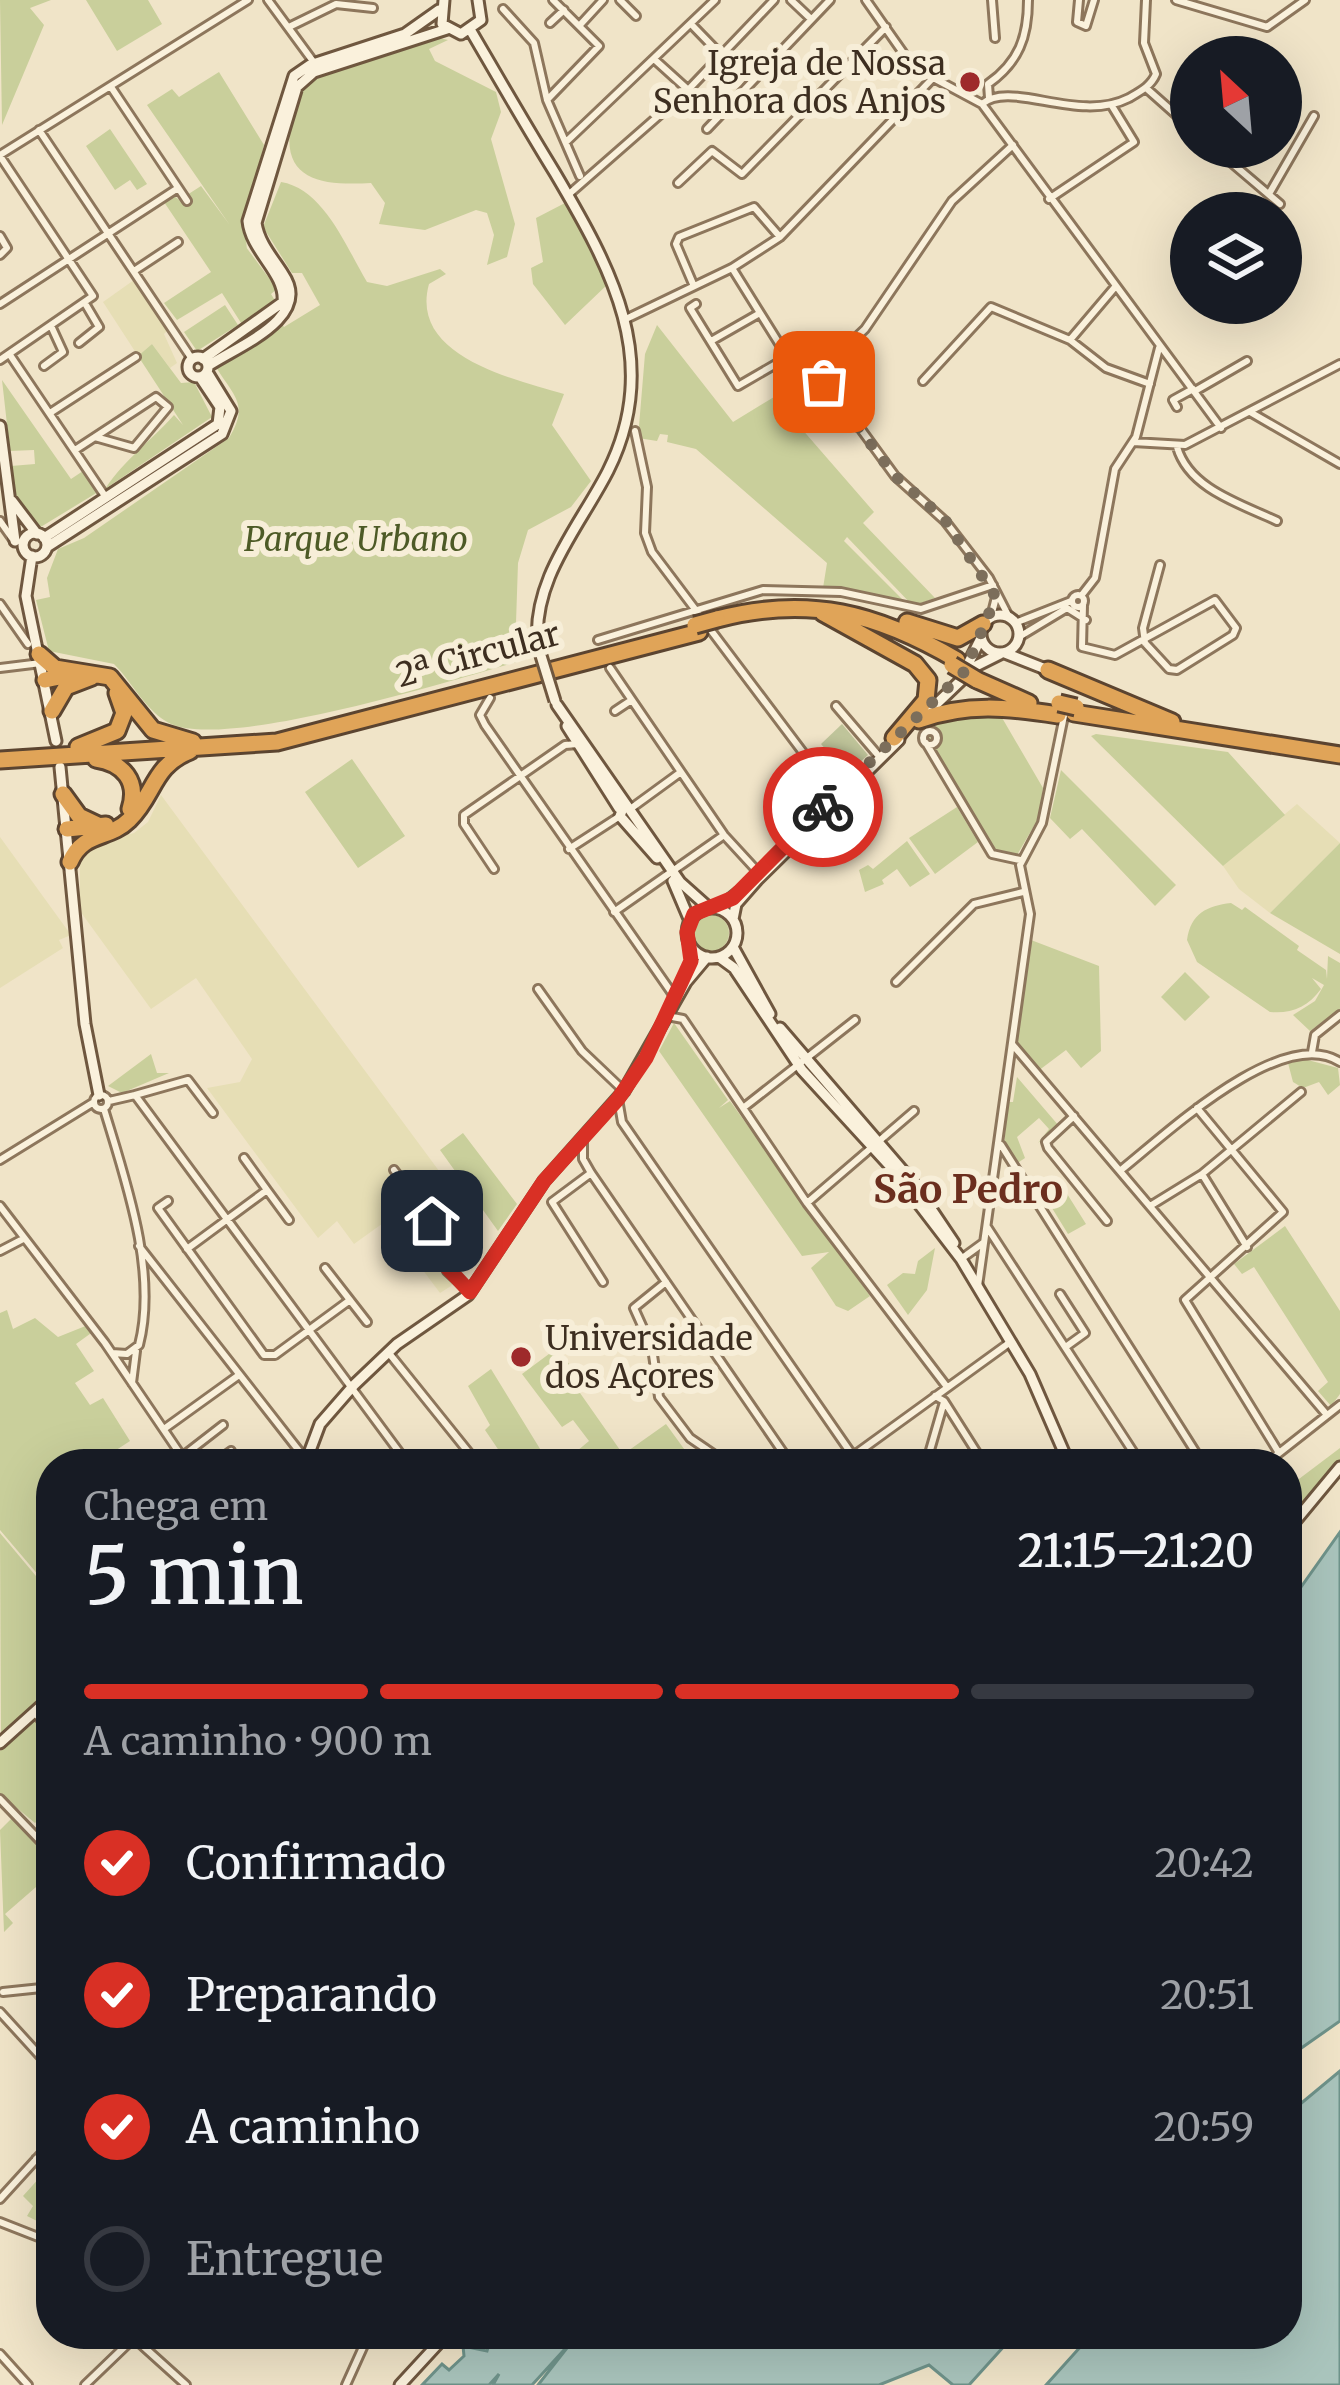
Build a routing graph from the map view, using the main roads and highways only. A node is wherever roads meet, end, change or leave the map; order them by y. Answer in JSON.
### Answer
{"nodes":[{"id":1,"x":846,"y":610,"type":"junction"},
{"id":2,"x":824,"y":613,"type":"junction"},
{"id":3,"x":719,"y":622,"type":"junction"},
{"id":4,"x":985,"y":626,"type":"road end"},
{"id":5,"x":954,"y":662,"type":"junction"},
{"id":6,"x":1048,"y":670,"type":"road end"},
{"id":7,"x":83,"y":674,"type":"junction"},
{"id":8,"x":1065,"y":704,"type":"junction"},
{"id":9,"x":52,"y":711,"type":"road end"},
{"id":10,"x":920,"y":720,"type":"road end"},
{"id":11,"x":1172,"y":722,"type":"junction"},
{"id":12,"x":893,"y":738,"type":"road end"},
{"id":13,"x":196,"y":746,"type":"junction"},
{"id":14,"x":1340,"y":751,"type":"edge"},
{"id":15,"x":0,"y":757,"type":"edge"},
{"id":16,"x":68,"y":757,"type":"junction"},
{"id":17,"x":63,"y":794,"type":"road end"},
{"id":18,"x":100,"y":830,"type":"junction"},
{"id":19,"x":68,"y":833,"type":"road end"},
{"id":20,"x":70,"y":862,"type":"road end"}],
"edges":[{"from":1,"to":3,"type":"highway","name":"2ª Circular"},
{"from":1,"to":4,"type":"highway"},
{"from":1,"to":5,"type":"highway","name":"2ª Circular"},
{"from":2,"to":3,"type":"highway","name":"2ª Circular"},
{"from":2,"to":5,"type":"highway","name":"2ª Circular"},
{"from":2,"to":12,"type":"highway"},
{"from":3,"to":13,"type":"highway","name":"2ª Circular","bridge":true},
{"from":5,"to":8,"type":"highway","bridge":true},
{"from":6,"to":11,"type":"highway"},
{"from":7,"to":7,"type":"highway"},
{"from":7,"to":9,"type":"highway"},
{"from":7,"to":13,"type":"highway"},
{"from":7,"to":16,"type":"highway"},
{"from":8,"to":10,"type":"highway"},
{"from":8,"to":11,"type":"highway"},
{"from":8,"to":14,"type":"highway"},
{"from":11,"to":14,"type":"highway"},
{"from":13,"to":16,"type":"highway","name":"2ª Circular"},
{"from":13,"to":18,"type":"highway"},
{"from":15,"to":16,"type":"highway","name":"2ª Circular"},
{"from":16,"to":18,"type":"highway"},
{"from":17,"to":18,"type":"highway"},
{"from":18,"to":19,"type":"highway"},
{"from":18,"to":20,"type":"highway"}]}
